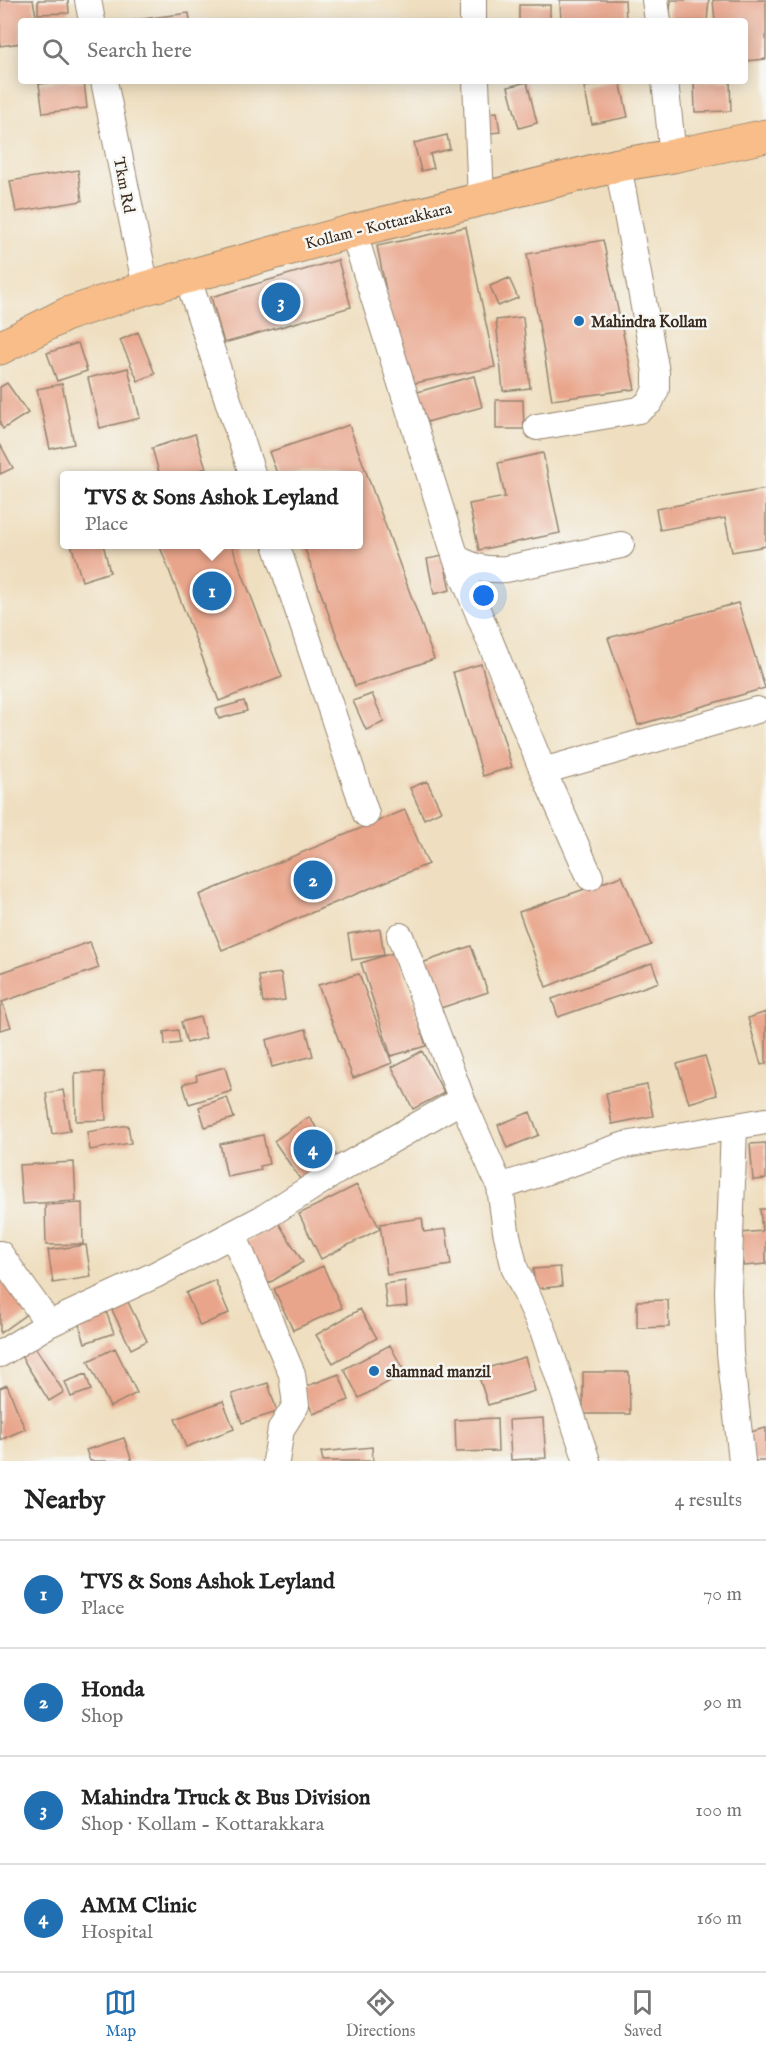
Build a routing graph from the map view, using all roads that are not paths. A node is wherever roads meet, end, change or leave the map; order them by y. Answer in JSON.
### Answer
{"nodes":[{"id":1,"x":88,"y":0,"type":"edge"},
{"id":2,"x":472,"y":0,"type":"edge"},
{"id":3,"x":656,"y":0,"type":"edge"},
{"id":4,"x":91,"y":18,"type":"edge"},
{"id":5,"x":473,"y":18,"type":"edge"},
{"id":6,"x":658,"y":18,"type":"edge"},
{"id":7,"x":105,"y":84,"type":"edge"},
{"id":8,"x":476,"y":84,"type":"edge"},
{"id":9,"x":665,"y":84,"type":"edge"},
{"id":10,"x":766,"y":136,"type":"edge"},
{"id":11,"x":673,"y":156,"type":"junction"},
{"id":12,"x":618,"y":165,"type":"junction"},
{"id":13,"x":481,"y":199,"type":"junction"},
{"id":14,"x":353,"y":231,"type":"junction"},
{"id":15,"x":187,"y":276,"type":"junction"},
{"id":16,"x":146,"y":288,"type":"junction"},
{"id":17,"x":0,"y":348,"type":"edge"},
{"id":18,"x":537,"y":427,"type":"dead end"},
{"id":19,"x":251,"y":471,"type":"edge"},
{"id":20,"x":621,"y":545,"type":"dead end"},
{"id":21,"x":278,"y":549,"type":"edge"},
{"id":22,"x":456,"y":558,"type":"junction"},
{"id":23,"x":757,"y":710,"type":"dead end"},
{"id":24,"x":543,"y":771,"type":"junction"},
{"id":25,"x":366,"y":814,"type":"dead end"},
{"id":26,"x":590,"y":877,"type":"dead end"},
{"id":27,"x":400,"y":936,"type":"dead end"},
{"id":28,"x":462,"y":1100,"type":"junction"},
{"id":29,"x":766,"y":1121,"type":"edge"},
{"id":30,"x":734,"y":1127,"type":"junction"},
{"id":31,"x":500,"y":1187,"type":"junction"},
{"id":32,"x":233,"y":1234,"type":"junction"},
{"id":33,"x":0,"y":1254,"type":"edge"},
{"id":34,"x":49,"y":1324,"type":"junction"},
{"id":35,"x":0,"y":1354,"type":"edge"},
{"id":36,"x":276,"y":1461,"type":"edge"},
{"id":37,"x":587,"y":1461,"type":"edge"},
{"id":38,"x":742,"y":1461,"type":"edge"}],
"edges":[{"from":1,"to":4,"type":"street"},
{"from":2,"to":5,"type":"street"},
{"from":3,"to":6,"type":"street"},
{"from":7,"to":16,"type":"street","name":"Tkm Rd"},
{"from":8,"to":13,"type":"street"},
{"from":9,"to":11,"type":"street"},
{"from":10,"to":11,"type":"main road","name":"Kollam - Kottarakkara"},
{"from":11,"to":12,"type":"main road","name":"Kollam - Kottarakkara"},
{"from":12,"to":13,"type":"main road","name":"Kollam - Kottarakkara"},
{"from":12,"to":18,"type":"street"},
{"from":13,"to":14,"type":"main road","name":"Kollam - Kottarakkara"},
{"from":14,"to":15,"type":"main road","name":"Kollam - Kottarakkara"},
{"from":14,"to":22,"type":"street"},
{"from":15,"to":16,"type":"main road","name":"Kollam - Kottarakkara"},
{"from":15,"to":19,"type":"street"},
{"from":16,"to":17,"type":"main road","name":"Kollam - Kottarakkara"},
{"from":20,"to":22,"type":"street"},
{"from":21,"to":25,"type":"street"},
{"from":22,"to":24,"type":"street"},
{"from":23,"to":24,"type":"street"},
{"from":24,"to":26,"type":"street"},
{"from":27,"to":28,"type":"street"},
{"from":28,"to":31,"type":"street"},
{"from":28,"to":32,"type":"street"},
{"from":29,"to":30,"type":"street"},
{"from":30,"to":31,"type":"street"},
{"from":30,"to":38,"type":"street"},
{"from":31,"to":37,"type":"street"},
{"from":32,"to":34,"type":"street"},
{"from":32,"to":36,"type":"street"},
{"from":33,"to":34,"type":"street"},
{"from":34,"to":35,"type":"street"}]}
